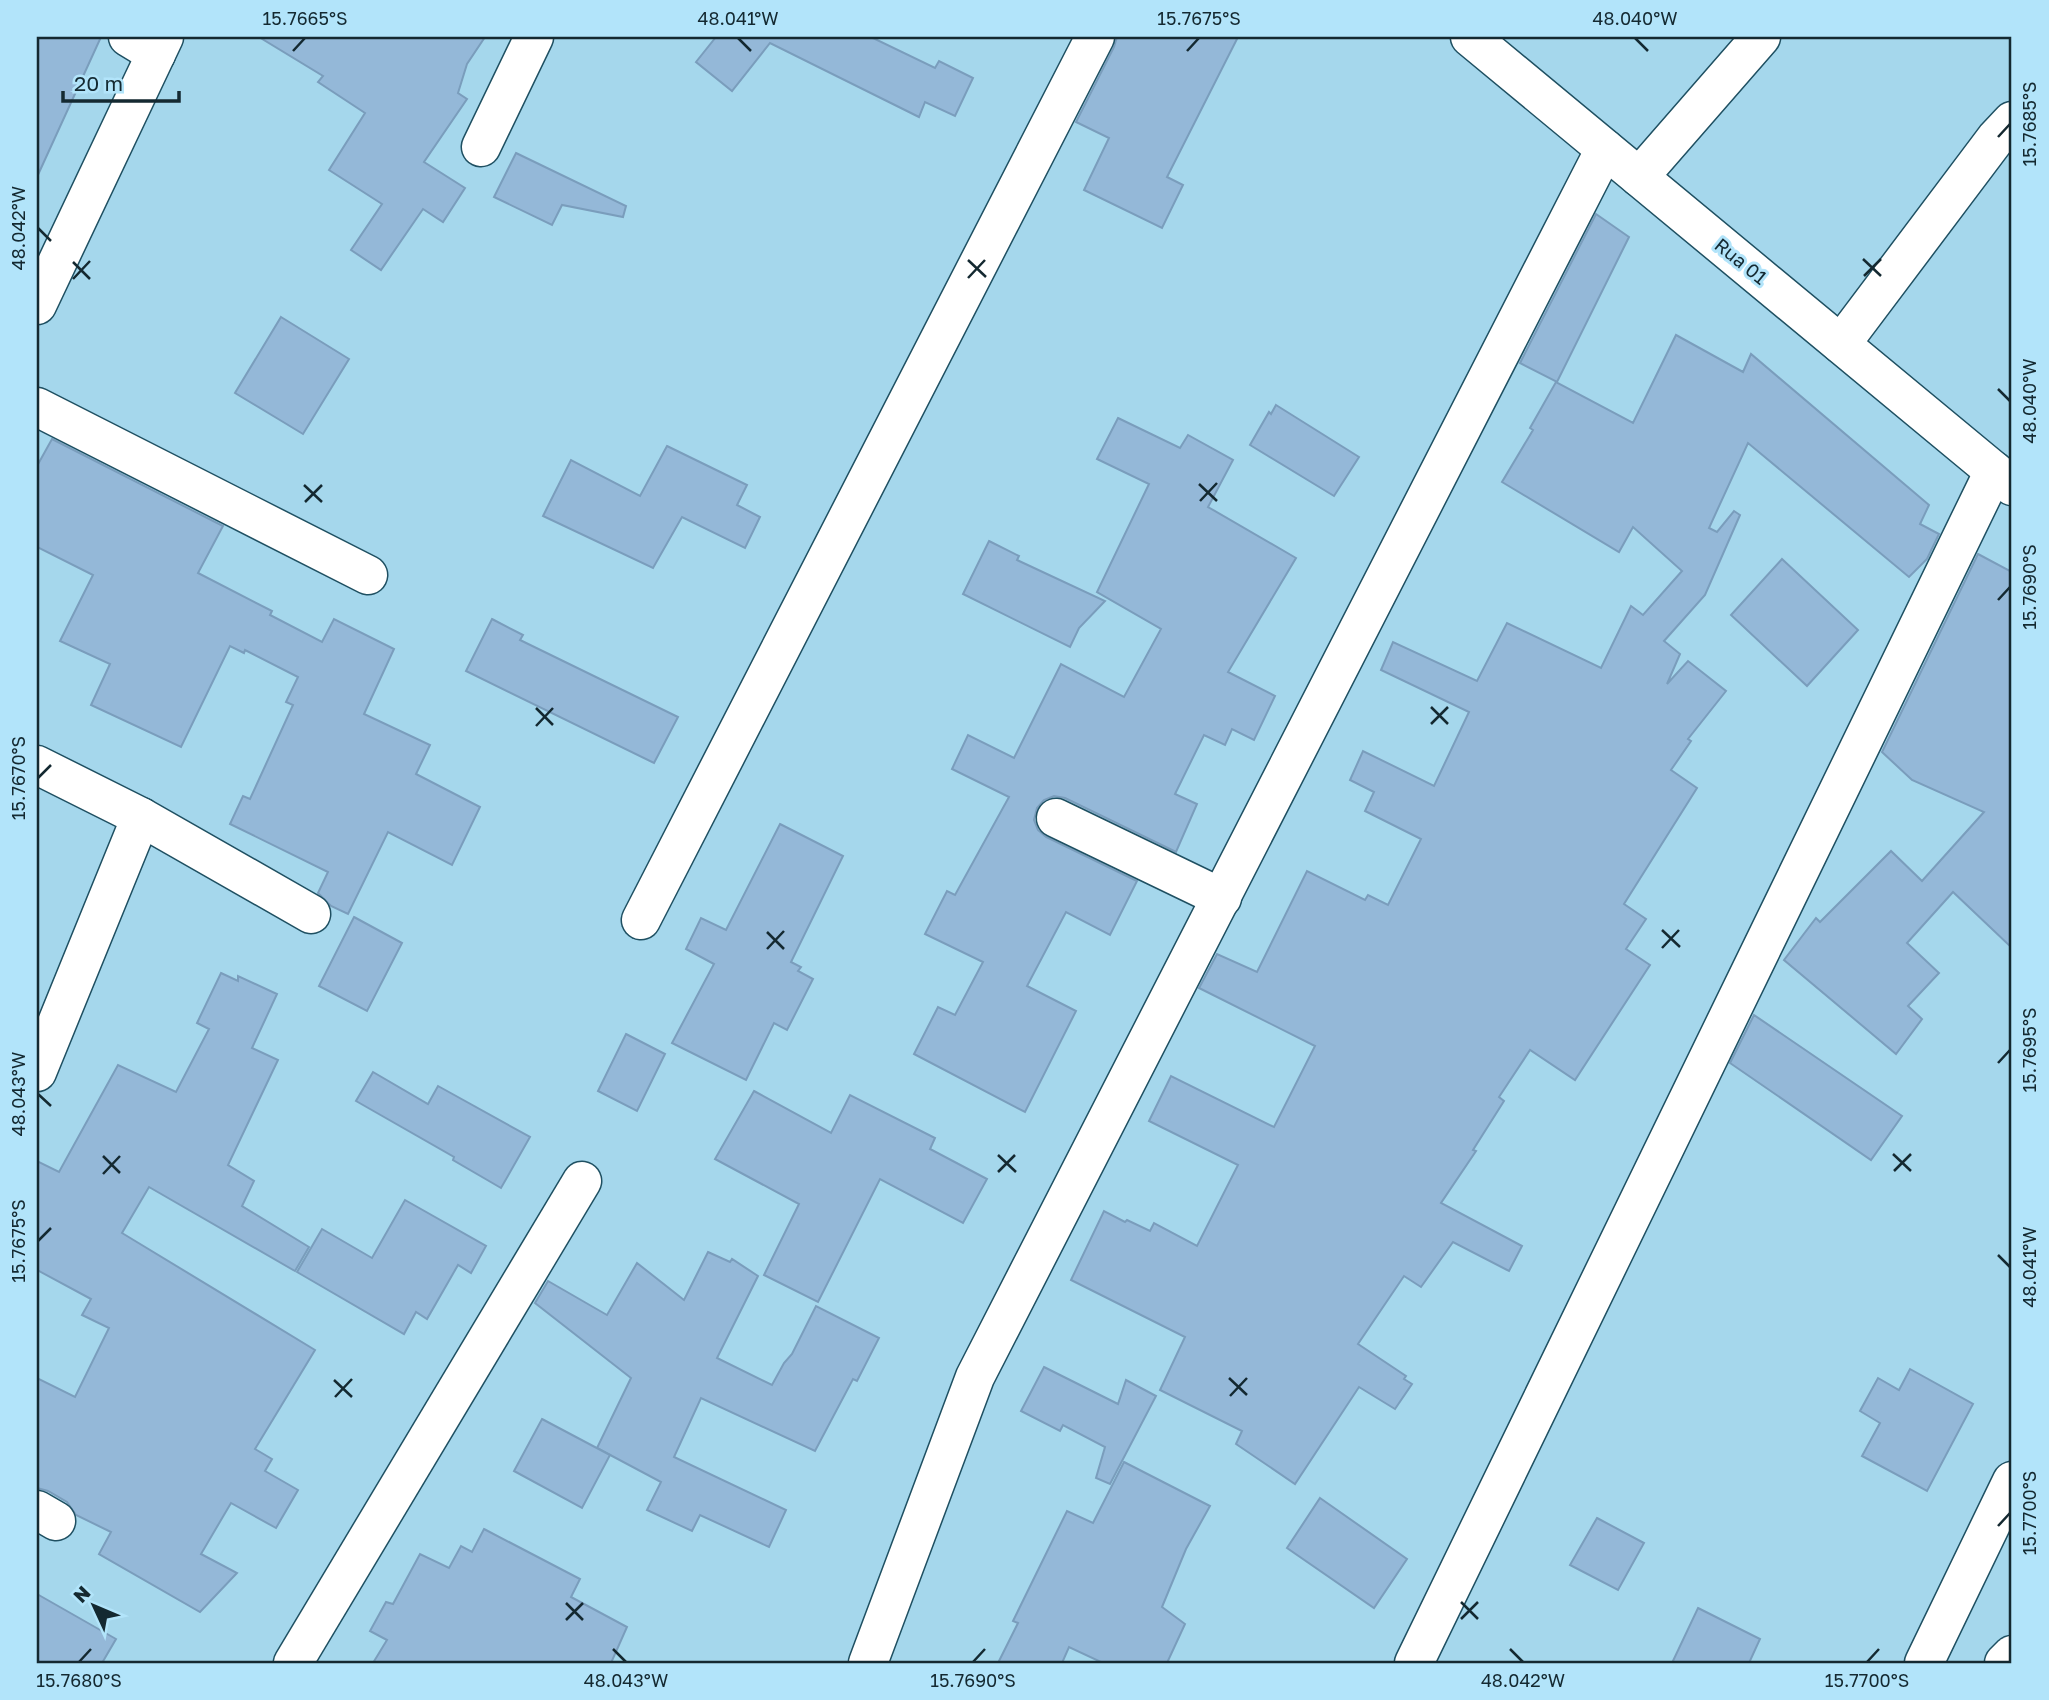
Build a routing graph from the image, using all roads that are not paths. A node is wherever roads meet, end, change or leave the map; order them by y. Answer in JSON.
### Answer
{"nodes":[{"id":1,"x":534,"y":37,"type":"edge"},
{"id":2,"x":1095,"y":37,"type":"edge"},
{"id":3,"x":1761,"y":37,"type":"edge"},
{"id":4,"x":1472,"y":38,"type":"edge"},
{"id":5,"x":149,"y":42,"type":"edge"},
{"id":6,"x":2012,"y":121,"type":"edge"},
{"id":7,"x":481,"y":147,"type":"dead end"},
{"id":8,"x":1605,"y":149,"type":"junction"},
{"id":9,"x":1639,"y":177,"type":"junction"},
{"id":10,"x":37,"y":304,"type":"edge"},
{"id":11,"x":1841,"y":344,"type":"junction"},
{"id":12,"x":37,"y":407,"type":"edge"},
{"id":13,"x":2003,"y":478,"type":"edge"},
{"id":14,"x":368,"y":575,"type":"dead end"},
{"id":15,"x":37,"y":765,"type":"edge"},
{"id":16,"x":141,"y":817,"type":"junction"},
{"id":17,"x":1056,"y":818,"type":"dead end"},
{"id":18,"x":1222,"y":898,"type":"junction"},
{"id":19,"x":312,"y":914,"type":"dead end"},
{"id":20,"x":641,"y":920,"type":"dead end"},
{"id":21,"x":37,"y":1072,"type":"edge"},
{"id":22,"x":582,"y":1181,"type":"dead end"},
{"id":23,"x":2012,"y":1481,"type":"edge"},
{"id":24,"x":2012,"y":1656,"type":"edge"},
{"id":25,"x":293,"y":1663,"type":"edge"},
{"id":26,"x":867,"y":1663,"type":"edge"},
{"id":27,"x":1414,"y":1663,"type":"edge"},
{"id":28,"x":1924,"y":1663,"type":"edge"},
{"id":29,"x":2004,"y":1663,"type":"edge"}],
"edges":[{"from":1,"to":7,"type":"street"},
{"from":2,"to":20,"type":"street"},
{"from":3,"to":9,"type":"street"},
{"from":4,"to":8,"type":"street","name":"Rua 01"},
{"from":5,"to":10,"type":"street"},
{"from":6,"to":11,"type":"street"},
{"from":8,"to":9,"type":"street","name":"Rua 01"},
{"from":8,"to":18,"type":"street"},
{"from":9,"to":11,"type":"street","name":"Rua 01"},
{"from":11,"to":13,"type":"street","name":"Rua 01"},
{"from":12,"to":14,"type":"street"},
{"from":13,"to":27,"type":"street"},
{"from":15,"to":16,"type":"street"},
{"from":16,"to":19,"type":"street"},
{"from":16,"to":21,"type":"street"},
{"from":17,"to":18,"type":"street"},
{"from":18,"to":26,"type":"street"},
{"from":22,"to":25,"type":"street"},
{"from":23,"to":28,"type":"street"},
{"from":24,"to":29,"type":"street"}]}
